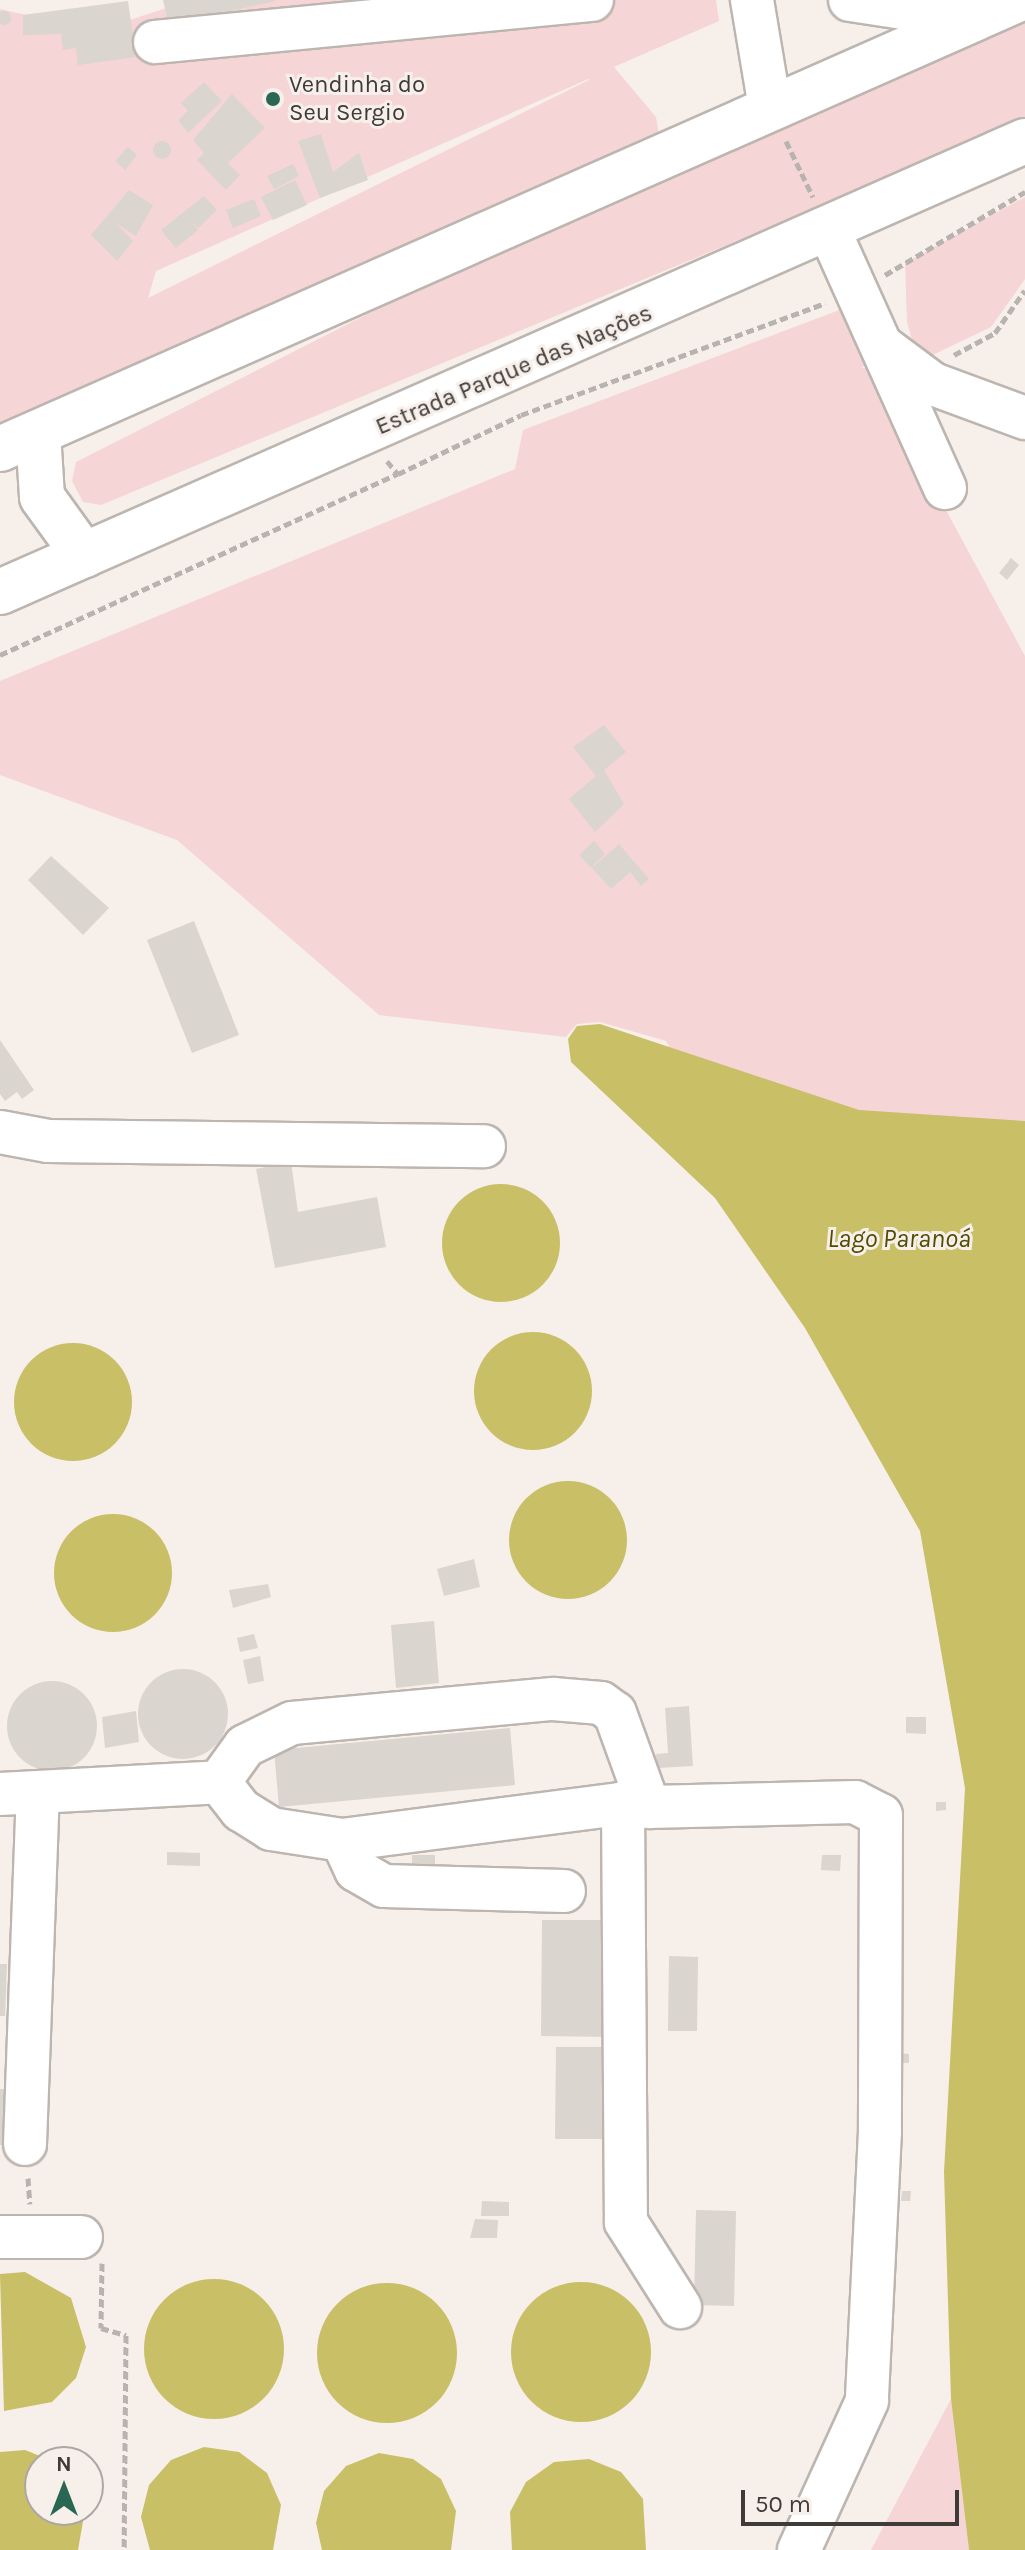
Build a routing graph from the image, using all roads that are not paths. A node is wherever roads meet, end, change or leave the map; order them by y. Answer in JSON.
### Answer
{"nodes":[{"id":1,"x":592,"y":0,"type":"edge"},
{"id":2,"x":752,"y":0,"type":"edge"},
{"id":3,"x":850,"y":0,"type":"edge"},
{"id":4,"x":1017,"y":0,"type":"edge"},
{"id":5,"x":894,"y":4,"type":"edge"},
{"id":6,"x":974,"y":19,"type":"junction"},
{"id":7,"x":155,"y":42,"type":"dead end"},
{"id":8,"x":770,"y":108,"type":"junction"},
{"id":9,"x":1025,"y":141,"type":"edge"},
{"id":10,"x":829,"y":230,"type":"junction"},
{"id":11,"x":878,"y":343,"type":"junction"},
{"id":12,"x":1025,"y":418,"type":"edge"},
{"id":13,"x":19,"y":441,"type":"edge"},
{"id":14,"x":945,"y":488,"type":"dead end"},
{"id":15,"x":84,"y":555,"type":"junction"},
{"id":16,"x":0,"y":592,"type":"edge"},
{"id":17,"x":0,"y":1132,"type":"edge"},
{"id":18,"x":484,"y":1146,"type":"dead end"},
{"id":19,"x":219,"y":1782,"type":"junction"},
{"id":20,"x":19,"y":1794,"type":"edge"},
{"id":21,"x":633,"y":1802,"type":"junction"},
{"id":22,"x":342,"y":1840,"type":"junction"},
{"id":23,"x":564,"y":1891,"type":"dead end"},
{"id":24,"x":25,"y":2144,"type":"road end"},
{"id":25,"x":0,"y":2237,"type":"edge"},
{"id":26,"x":81,"y":2237,"type":"road end"},
{"id":27,"x":680,"y":2307,"type":"dead end"},
{"id":28,"x":799,"y":2550,"type":"edge"}],
"edges":[{"from":1,"to":7,"type":"lane"},
{"from":2,"to":8,"type":"lane"},
{"from":3,"to":5,"type":"lane"},
{"from":4,"to":6,"type":"highway"},
{"from":5,"to":6,"type":"lane"},
{"from":6,"to":8,"type":"highway"},
{"from":8,"to":13,"type":"highway"},
{"from":9,"to":10,"type":"highway","name":"Estrada Parque das Nações"},
{"from":10,"to":11,"type":"lane"},
{"from":10,"to":15,"type":"highway","name":"Estrada Parque das Nações"},
{"from":11,"to":12,"type":"lane"},
{"from":11,"to":14,"type":"lane"},
{"from":13,"to":15,"type":"highway"},
{"from":15,"to":16,"type":"highway","name":"Estrada Parque das Nações"},
{"from":17,"to":18,"type":"lane"},
{"from":19,"to":20,"type":"lane"},
{"from":19,"to":21,"type":"lane"},
{"from":19,"to":22,"type":"lane"},
{"from":20,"to":24,"type":"lane"},
{"from":21,"to":22,"type":"lane"},
{"from":21,"to":27,"type":"lane"},
{"from":21,"to":28,"type":"lane"},
{"from":22,"to":23,"type":"lane"},
{"from":25,"to":26,"type":"lane"}]}
